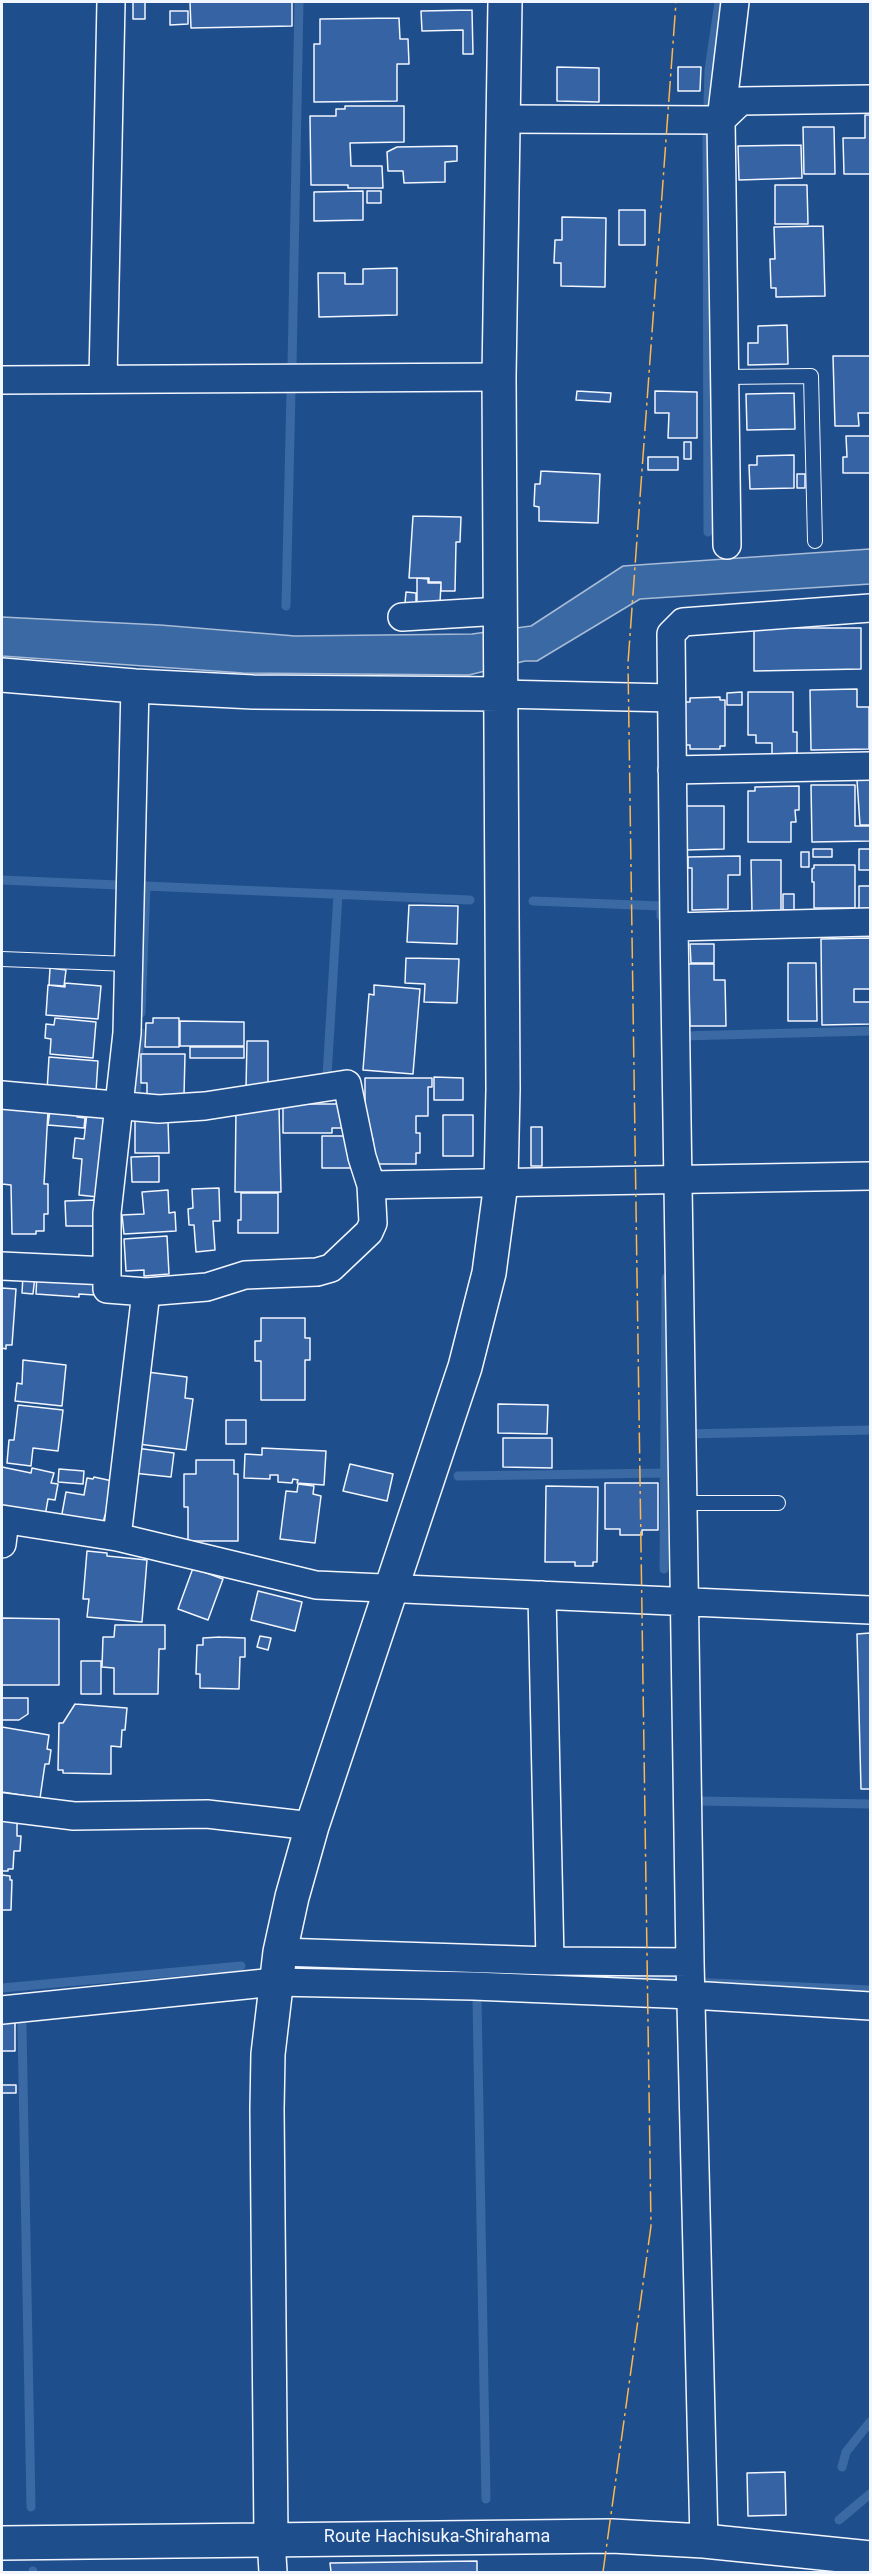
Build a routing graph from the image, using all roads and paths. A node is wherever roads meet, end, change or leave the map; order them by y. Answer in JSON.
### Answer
{"nodes":[{"id":1,"x":111,"y":2,"type":"edge"},
{"id":2,"x":505,"y":2,"type":"edge"},
{"id":3,"x":735,"y":2,"type":"edge"},
{"id":4,"x":870,"y":99,"type":"edge"},
{"id":5,"x":502,"y":119,"type":"junction"},
{"id":6,"x":721,"y":120,"type":"junction"},
{"id":7,"x":499,"y":377,"type":"junction"},
{"id":8,"x":725,"y":377,"type":"junction"},
{"id":9,"x":103,"y":379,"type":"junction"},
{"id":10,"x":2,"y":381,"type":"edge"},
{"id":11,"x":815,"y":541,"type":"dead end"},
{"id":12,"x":727,"y":545,"type":"dead end"},
{"id":13,"x":870,"y":608,"type":"edge"},
{"id":14,"x":500,"y":611,"type":"junction"},
{"id":15,"x":402,"y":617,"type":"dead end"},
{"id":16,"x":2,"y":675,"type":"edge"},
{"id":17,"x":500,"y":683,"type":"junction"},
{"id":18,"x":135,"y":686,"type":"junction"},
{"id":19,"x":671,"y":698,"type":"junction"},
{"id":20,"x":870,"y":766,"type":"edge"},
{"id":21,"x":672,"y":770,"type":"junction"},
{"id":22,"x":870,"y":922,"type":"edge"},
{"id":23,"x":674,"y":927,"type":"junction"},
{"id":24,"x":2,"y":959,"type":"edge"},
{"id":25,"x":129,"y":964,"type":"junction"},
{"id":26,"x":2,"y":1095,"type":"edge"},
{"id":27,"x":120,"y":1107,"type":"junction"},
{"id":28,"x":870,"y":1176,"type":"edge"},
{"id":29,"x":676,"y":1180,"type":"junction"},
{"id":30,"x":501,"y":1183,"type":"junction"},
{"id":31,"x":371,"y":1185,"type":"junction"},
{"id":32,"x":2,"y":1266,"type":"edge"},
{"id":33,"x":107,"y":1271,"type":"junction"},
{"id":34,"x":147,"y":1292,"type":"junction"},
{"id":35,"x":682,"y":1503,"type":"junction"},
{"id":36,"x":778,"y":1503,"type":"dead end"},
{"id":37,"x":3,"y":1528,"type":"edge"},
{"id":38,"x":117,"y":1537,"type":"junction"},
{"id":39,"x":392,"y":1589,"type":"junction"},
{"id":40,"x":542,"y":1595,"type":"junction"},
{"id":41,"x":684,"y":1600,"type":"junction"},
{"id":42,"x":870,"y":1610,"type":"edge"},
{"id":43,"x":2,"y":1807,"type":"edge"},
{"id":44,"x":312,"y":1826,"type":"junction"},
{"id":45,"x":550,"y":1961,"type":"junction"},
{"id":46,"x":277,"y":1967,"type":"junction"},
{"id":47,"x":691,"y":1980,"type":"junction"},
{"id":48,"x":870,"y":2006,"type":"edge"},
{"id":49,"x":2,"y":2010,"type":"edge"},
{"id":50,"x":272,"y":2539,"type":"junction"},
{"id":51,"x":704,"y":2541,"type":"junction"},
{"id":52,"x":2,"y":2543,"type":"edge"},
{"id":53,"x":852,"y":2562,"type":"edge"},
{"id":54,"x":273,"y":2572,"type":"edge"}],
"edges":[{"from":1,"to":9,"type":"street"},
{"from":2,"to":5,"type":"street"},
{"from":3,"to":6,"type":"street"},
{"from":4,"to":6,"type":"street"},
{"from":5,"to":6,"type":"street"},
{"from":5,"to":7,"type":"street"},
{"from":6,"to":8,"type":"street"},
{"from":7,"to":9,"type":"street"},
{"from":7,"to":14,"type":"street"},
{"from":8,"to":11,"type":"lane"},
{"from":8,"to":12,"type":"street"},
{"from":9,"to":10,"type":"street"},
{"from":13,"to":19,"type":"street"},
{"from":14,"to":15,"type":"street"},
{"from":14,"to":17,"type":"street"},
{"from":16,"to":18,"type":"street"},
{"from":17,"to":18,"type":"street"},
{"from":17,"to":19,"type":"street"},
{"from":17,"to":30,"type":"street"},
{"from":18,"to":25,"type":"street"},
{"from":19,"to":21,"type":"street"},
{"from":20,"to":21,"type":"street"},
{"from":21,"to":23,"type":"street"},
{"from":22,"to":23,"type":"street"},
{"from":23,"to":29,"type":"street"},
{"from":24,"to":25,"type":"lane"},
{"from":25,"to":27,"type":"street"},
{"from":26,"to":27,"type":"street"},
{"from":27,"to":31,"type":"street"},
{"from":27,"to":33,"type":"street"},
{"from":28,"to":29,"type":"street"},
{"from":29,"to":30,"type":"street"},
{"from":29,"to":35,"type":"street"},
{"from":30,"to":31,"type":"street"},
{"from":30,"to":39,"type":"street"},
{"from":31,"to":34,"type":"street"},
{"from":32,"to":33,"type":"street"},
{"from":33,"to":34,"type":"street"},
{"from":34,"to":38,"type":"street"},
{"from":35,"to":36,"type":"lane"},
{"from":35,"to":41,"type":"street"},
{"from":37,"to":38,"type":"street"},
{"from":38,"to":39,"type":"street"},
{"from":39,"to":40,"type":"street"},
{"from":39,"to":44,"type":"street"},
{"from":40,"to":41,"type":"street"},
{"from":40,"to":45,"type":"street"},
{"from":41,"to":42,"type":"street"},
{"from":41,"to":47,"type":"street"},
{"from":43,"to":44,"type":"street"},
{"from":44,"to":46,"type":"street"},
{"from":45,"to":46,"type":"street"},
{"from":45,"to":47,"type":"street"},
{"from":46,"to":47,"type":"street"},
{"from":46,"to":49,"type":"street"},
{"from":46,"to":50,"type":"street"},
{"from":47,"to":48,"type":"street"},
{"from":47,"to":51,"type":"street"},
{"from":50,"to":51,"type":"street","name":"Route Hachisuka-Shirahama"},
{"from":50,"to":52,"type":"street","name":"Route Hachisuka-Shirahama"},
{"from":50,"to":54,"type":"street"},
{"from":51,"to":53,"type":"street","name":"Route Hachisuka-Shirahama"}]}
